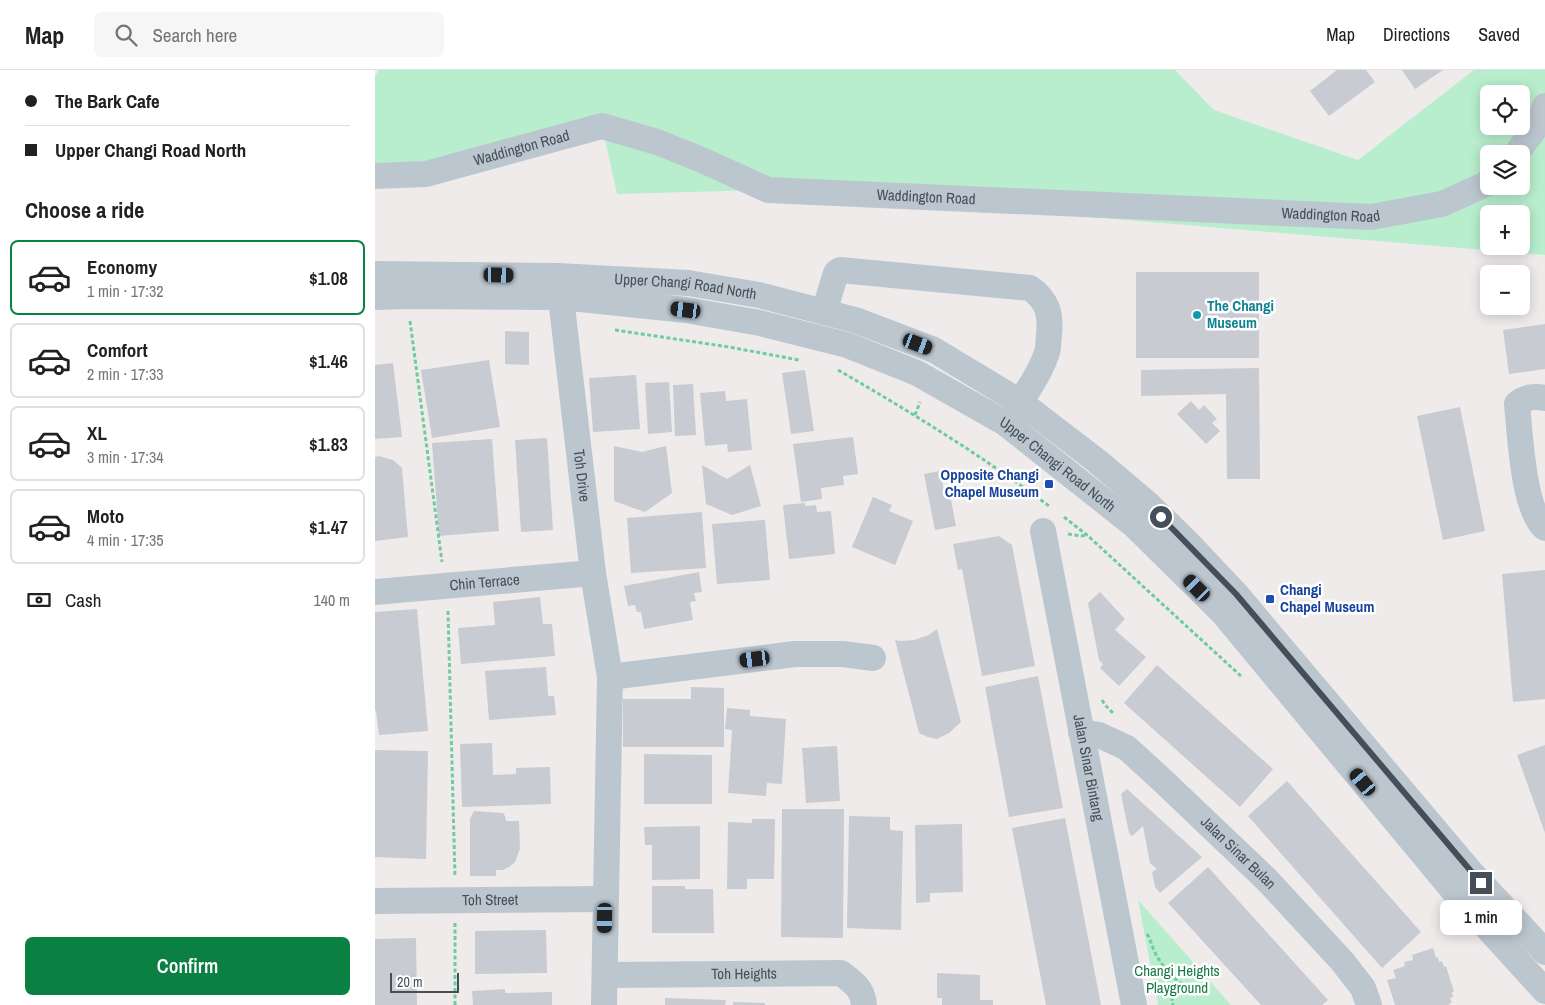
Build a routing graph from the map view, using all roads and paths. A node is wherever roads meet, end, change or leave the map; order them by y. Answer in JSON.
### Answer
{"nodes":[{"id":1,"x":1545,"y":106,"type":"edge"},
{"id":2,"x":1522,"y":145,"type":"edge"},
{"id":3,"x":375,"y":176,"type":"edge"},
{"id":4,"x":1480,"y":186,"type":"edge"},
{"id":5,"x":375,"y":274,"type":"edge"},
{"id":6,"x":560,"y":286,"type":"junction"},
{"id":7,"x":375,"y":297,"type":"edge"},
{"id":8,"x":824,"y":312,"type":"junction"},
{"id":9,"x":611,"y":329,"type":"dead end"},
{"id":10,"x":805,"y":362,"type":"dead end"},
{"id":11,"x":833,"y":367,"type":"dead end"},
{"id":12,"x":1545,"y":398,"type":"edge"},
{"id":13,"x":1020,"y":402,"type":"junction"},
{"id":14,"x":1050,"y":517,"type":"junction"},
{"id":15,"x":1545,"y":528,"type":"edge"},
{"id":16,"x":1087,"y":535,"type":"junction"},
{"id":17,"x":1066,"y":542,"type":"dead end"},
{"id":18,"x":593,"y":573,"type":"junction"},
{"id":19,"x":375,"y":592,"type":"edge"},
{"id":20,"x":873,"y":658,"type":"dead end"},
{"id":21,"x":610,"y":677,"type":"junction"},
{"id":22,"x":1243,"y":678,"type":"dead end"},
{"id":23,"x":1100,"y":697,"type":"dead end"},
{"id":24,"x":1119,"y":718,"type":"dead end"},
{"id":25,"x":1081,"y":732,"type":"junction"},
{"id":26,"x":606,"y":899,"type":"junction"},
{"id":27,"x":375,"y":901,"type":"edge"},
{"id":28,"x":455,"y":914,"type":"dead end"},
{"id":29,"x":1118,"y":922,"type":"junction"},
{"id":30,"x":1545,"y":952,"type":"edge"},
{"id":31,"x":1167,"y":970,"type":"junction"},
{"id":32,"x":605,"y":975,"type":"junction"},
{"id":33,"x":1183,"y":985,"type":"dead end"},
{"id":34,"x":1545,"y":991,"type":"edge"},
{"id":35,"x":455,"y":1005,"type":"edge"},
{"id":36,"x":604,"y":1005,"type":"edge"},
{"id":37,"x":864,"y":1005,"type":"edge"},
{"id":38,"x":1134,"y":1005,"type":"edge"},
{"id":39,"x":1173,"y":1005,"type":"edge"},
{"id":40,"x":1369,"y":1005,"type":"edge"}],
"edges":[{"from":1,"to":2,"type":"street"},
{"from":3,"to":4,"type":"street","name":"Waddington Road"},
{"from":5,"to":6,"type":"street","name":"Upper Changi Road North"},
{"from":6,"to":7,"type":"street","name":"Upper Changi Road North"},
{"from":6,"to":8,"type":"street","name":"Upper Changi Road North"},
{"from":6,"to":18,"type":"street","name":"Toh Drive"},
{"from":6,"to":34,"type":"street","name":"Upper Changi Road North"},
{"from":8,"to":13,"type":"street","name":"Upper Changi Road North"},
{"from":8,"to":13,"type":"street"},
{"from":9,"to":10,"type":"path"},
{"from":11,"to":14,"type":"path"},
{"from":12,"to":15,"type":"street"},
{"from":13,"to":30,"type":"street","name":"Upper Changi Road North"},
{"from":14,"to":16,"type":"path"},
{"from":14,"to":25,"type":"street","name":"Jalan Sinar Bintang"},
{"from":16,"to":17,"type":"path"},
{"from":16,"to":22,"type":"path"},
{"from":18,"to":19,"type":"street","name":"Chin Terrace"},
{"from":18,"to":21,"type":"street","name":"Toh Drive"},
{"from":20,"to":21,"type":"street"},
{"from":21,"to":26,"type":"street","name":"Toh Drive"},
{"from":23,"to":24,"type":"path"},
{"from":25,"to":29,"type":"street","name":"Jalan Sinar Bintang"},
{"from":25,"to":40,"type":"street","name":"Jalan Sinar Bulan"},
{"from":26,"to":27,"type":"street","name":"Toh Street"},
{"from":26,"to":32,"type":"street","name":"Toh Drive"},
{"from":28,"to":35,"type":"path"},
{"from":29,"to":31,"type":"path"},
{"from":29,"to":38,"type":"street","name":"Jalan Sinar Bintang"},
{"from":31,"to":33,"type":"path"},
{"from":31,"to":39,"type":"path"},
{"from":32,"to":36,"type":"street","name":"Toh Drive"},
{"from":32,"to":37,"type":"street","name":"Toh Heights"}]}
